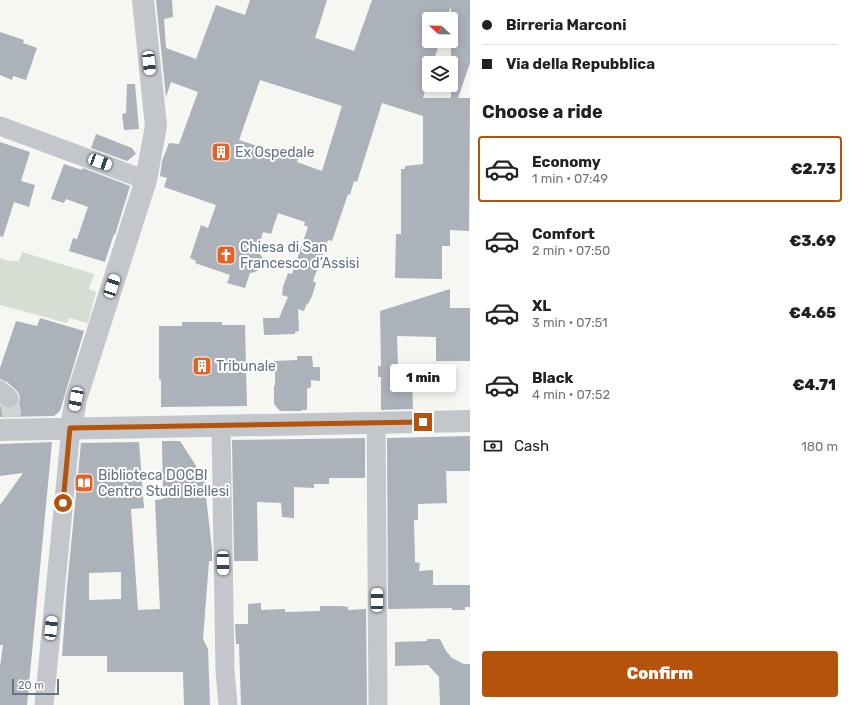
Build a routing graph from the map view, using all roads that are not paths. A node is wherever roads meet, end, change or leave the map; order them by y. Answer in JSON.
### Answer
{"nodes":[{"id":1,"x":143,"y":0,"type":"edge"},
{"id":2,"x":0,"y":126,"type":"edge"},
{"id":3,"x":146,"y":180,"type":"junction"},
{"id":4,"x":470,"y":421,"type":"edge"},
{"id":5,"x":376,"y":423,"type":"junction"},
{"id":6,"x":8,"y":425,"type":"edge"},
{"id":7,"x":221,"y":426,"type":"junction"},
{"id":8,"x":70,"y":428,"type":"junction"},
{"id":9,"x":44,"y":705,"type":"edge"},
{"id":10,"x":228,"y":705,"type":"edge"},
{"id":11,"x":378,"y":705,"type":"edge"}],
"edges":[{"from":1,"to":3,"type":"street"},
{"from":2,"to":3,"type":"street"},
{"from":3,"to":8,"type":"street"},
{"from":4,"to":5,"type":"street"},
{"from":5,"to":7,"type":"street"},
{"from":5,"to":11,"type":"street"},
{"from":6,"to":8,"type":"street"},
{"from":7,"to":8,"type":"street"},
{"from":7,"to":10,"type":"street"},
{"from":8,"to":9,"type":"street"}]}
